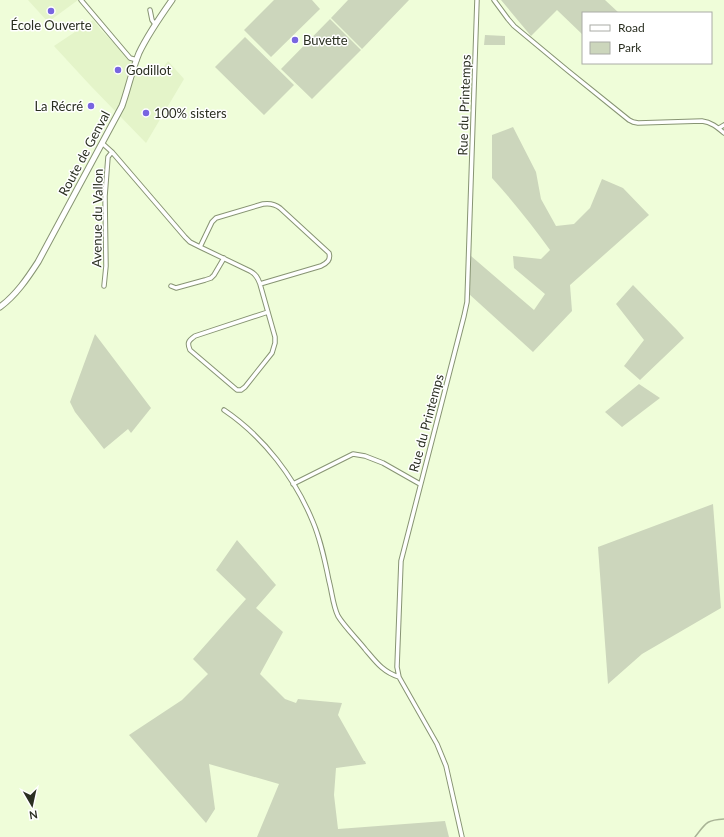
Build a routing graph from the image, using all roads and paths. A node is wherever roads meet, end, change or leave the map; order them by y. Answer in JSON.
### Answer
{"nodes":[{"id":1,"x":81,"y":0,"type":"edge"},
{"id":2,"x":172,"y":0,"type":"edge"},
{"id":3,"x":477,"y":0,"type":"edge"},
{"id":4,"x":494,"y":0,"type":"edge"},
{"id":5,"x":150,"y":10,"type":"dead end"},
{"id":6,"x":155,"y":24,"type":"junction"},
{"id":7,"x":136,"y":60,"type":"junction"},
{"id":8,"x":724,"y":125,"type":"edge"},
{"id":9,"x":719,"y":128,"type":"junction"},
{"id":10,"x":724,"y":133,"type":"edge"},
{"id":11,"x":102,"y":143,"type":"junction"},
{"id":12,"x":112,"y":152,"type":"junction"},
{"id":13,"x":200,"y":247,"type":"junction"},
{"id":14,"x":224,"y":258,"type":"junction"},
{"id":15,"x":260,"y":284,"type":"junction"},
{"id":16,"x":104,"y":286,"type":"dead end"},
{"id":17,"x":171,"y":286,"type":"dead end"},
{"id":18,"x":0,"y":307,"type":"edge"},
{"id":19,"x":268,"y":312,"type":"junction"},
{"id":20,"x":224,"y":410,"type":"dead end"},
{"id":21,"x":294,"y":484,"type":"junction"},
{"id":22,"x":420,"y":484,"type":"junction"},
{"id":23,"x":399,"y":678,"type":"junction"},
{"id":24,"x":462,"y":837,"type":"edge"}],
"edges":[{"from":1,"to":7,"type":"street"},
{"from":2,"to":6,"type":"main road","name":"Route de Genval"},
{"from":3,"to":22,"type":"street","name":"Rue du Printemps"},
{"from":4,"to":9,"type":"street"},
{"from":5,"to":6,"type":"street"},
{"from":6,"to":7,"type":"main road","name":"Route de Genval"},
{"from":7,"to":11,"type":"main road","name":"Route de Genval"},
{"from":8,"to":9,"type":"street"},
{"from":9,"to":10,"type":"street"},
{"from":11,"to":12,"type":"street"},
{"from":11,"to":18,"type":"main road","name":"Route de Genval"},
{"from":12,"to":13,"type":"street"},
{"from":12,"to":16,"type":"street","name":"Avenue du Vallon"},
{"from":13,"to":14,"type":"street"},
{"from":13,"to":15,"type":"street"},
{"from":14,"to":15,"type":"street"},
{"from":14,"to":17,"type":"street"},
{"from":15,"to":19,"type":"street"},
{"from":19,"to":19,"type":"street"},
{"from":20,"to":21,"type":"street"},
{"from":21,"to":22,"type":"street"},
{"from":21,"to":23,"type":"street"},
{"from":22,"to":23,"type":"street","name":"Rue du Printemps"},
{"from":23,"to":24,"type":"street","name":"Rue du Printemps"}]}
